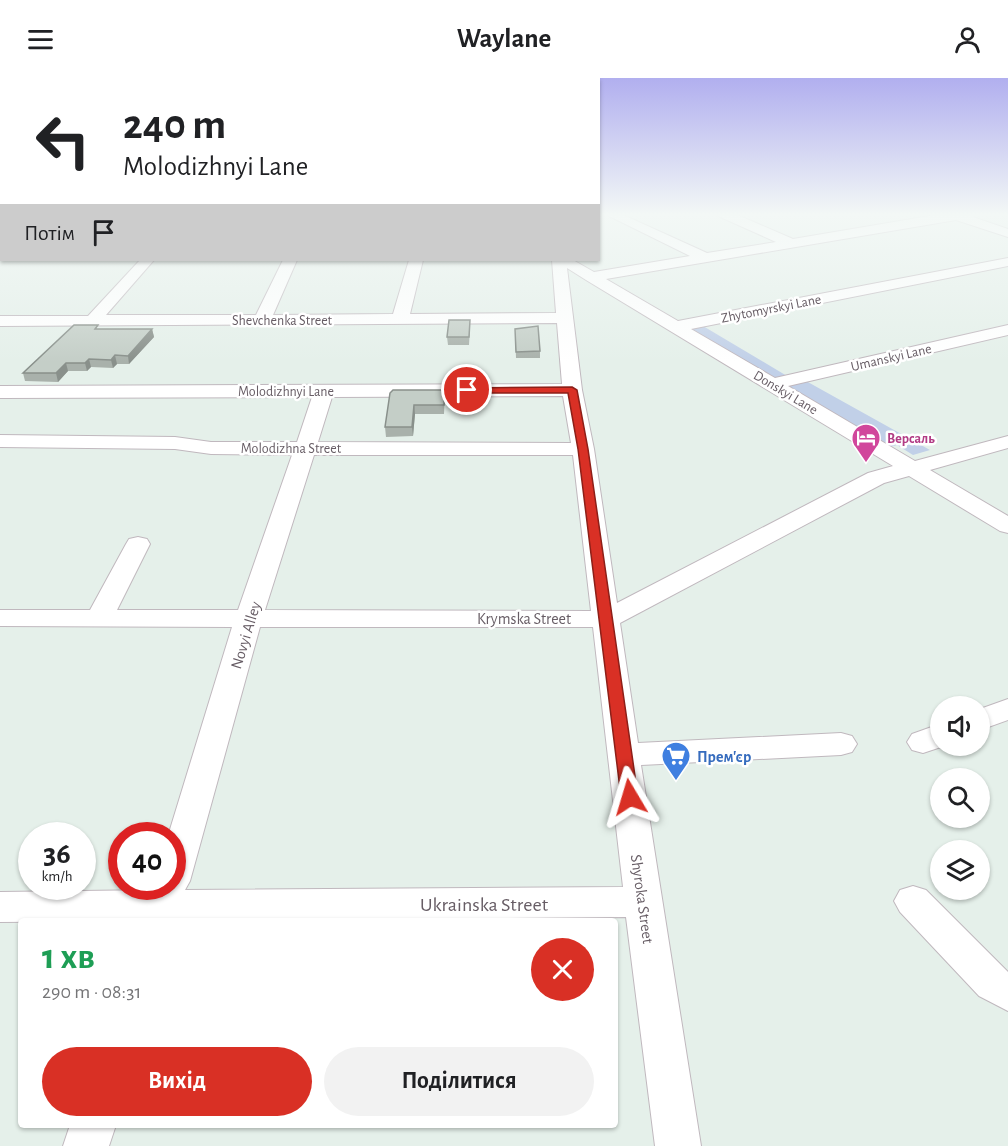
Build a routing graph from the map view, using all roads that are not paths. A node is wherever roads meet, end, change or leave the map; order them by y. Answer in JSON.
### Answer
{"nodes":[{"id":1,"x":144,"y":263,"type":"edge"},
{"id":2,"x":289,"y":263,"type":"edge"},
{"id":3,"x":415,"y":263,"type":"edge"},
{"id":4,"x":561,"y":263,"type":"edge"},
{"id":5,"x":566,"y":263,"type":"edge"},
{"id":6,"x":677,"y":263,"type":"edge"},
{"id":7,"x":1004,"y":263,"type":"edge"},
{"id":8,"x":591,"y":277,"type":"junction"},
{"id":9,"x":565,"y":318,"type":"junction"},
{"id":10,"x":400,"y":319,"type":"junction"},
{"id":11,"x":262,"y":320,"type":"junction"},
{"id":12,"x":0,"y":321,"type":"edge"},
{"id":13,"x":92,"y":321,"type":"junction"},
{"id":14,"x":676,"y":327,"type":"junction"},
{"id":15,"x":1008,"y":330,"type":"edge"},
{"id":16,"x":774,"y":384,"type":"junction"},
{"id":17,"x":572,"y":390,"type":"junction"},
{"id":18,"x":324,"y":391,"type":"junction"},
{"id":19,"x":3,"y":396,"type":"edge"},
{"id":20,"x":0,"y":441,"type":"edge"},
{"id":21,"x":1008,"y":442,"type":"edge"},
{"id":22,"x":307,"y":449,"type":"junction"},
{"id":23,"x":583,"y":449,"type":"junction"},
{"id":24,"x":912,"y":469,"type":"junction"},
{"id":25,"x":1008,"y":526,"type":"edge"},
{"id":26,"x":138,"y":544,"type":"dead end"},
{"id":27,"x":249,"y":617,"type":"junction"},
{"id":28,"x":0,"y":618,"type":"edge"},
{"id":29,"x":99,"y":618,"type":"junction"},
{"id":30,"x":606,"y":619,"type":"junction"},
{"id":31,"x":1008,"y":709,"type":"edge"},
{"id":32,"x":990,"y":716,"type":"edge"},
{"id":33,"x":841,"y":744,"type":"dead end"},
{"id":34,"x":625,"y":755,"type":"junction"},
{"id":35,"x":186,"y":834,"type":"edge"},
{"id":36,"x":186,"y":899,"type":"edge"},
{"id":37,"x":146,"y":900,"type":"edge"},
{"id":38,"x":914,"y":901,"type":"dead end"},
{"id":39,"x":643,"y":903,"type":"junction"},
{"id":40,"x":0,"y":907,"type":"edge"},
{"id":41,"x":1008,"y":993,"type":"edge"},
{"id":42,"x":92,"y":1128,"type":"edge"},
{"id":43,"x":86,"y":1146,"type":"edge"},
{"id":44,"x":678,"y":1146,"type":"edge"}],
"edges":[{"from":1,"to":13,"type":"street"},
{"from":2,"to":11,"type":"street"},
{"from":3,"to":10,"type":"street"},
{"from":4,"to":9,"type":"street","name":"Shyroka Street"},
{"from":5,"to":8,"type":"street","name":"Donskyi Lane"},
{"from":6,"to":8,"type":"street"},
{"from":7,"to":14,"type":"street","name":"Zhytomyrskyi Lane"},
{"from":8,"to":14,"type":"street","name":"Donskyi Lane"},
{"from":9,"to":10,"type":"street","name":"Shevchenka Street"},
{"from":9,"to":17,"type":"street","name":"Shyroka Street"},
{"from":10,"to":11,"type":"street","name":"Shevchenka Street"},
{"from":11,"to":13,"type":"street","name":"Shevchenka Street"},
{"from":12,"to":13,"type":"street","name":"Shevchenka Street"},
{"from":14,"to":16,"type":"street","name":"Donskyi Lane"},
{"from":15,"to":16,"type":"street","name":"Umanskyi Lane"},
{"from":16,"to":24,"type":"street","name":"Donskyi Lane"},
{"from":17,"to":18,"type":"street","name":"Molodizhnyi Lane"},
{"from":17,"to":23,"type":"street","name":"Shyroka Street"},
{"from":18,"to":19,"type":"street","name":"Molodizhnyi Lane"},
{"from":18,"to":22,"type":"street","name":"Novyi Alley"},
{"from":20,"to":22,"type":"street","name":"Molodizhna Street"},
{"from":21,"to":24,"type":"street","name":"Krymska Street"},
{"from":22,"to":23,"type":"street","name":"Molodizhna Street"},
{"from":22,"to":27,"type":"street","name":"Novyi Alley"},
{"from":23,"to":30,"type":"street","name":"Shyroka Street"},
{"from":24,"to":25,"type":"street","name":"Donskyi Lane"},
{"from":24,"to":30,"type":"street","name":"Krymska Street"},
{"from":26,"to":29,"type":"street"},
{"from":27,"to":29,"type":"street","name":"Krymska Street"},
{"from":27,"to":30,"type":"street","name":"Krymska Street"},
{"from":27,"to":35,"type":"street","name":"Novyi Alley"},
{"from":28,"to":29,"type":"street","name":"Krymska Street"},
{"from":30,"to":34,"type":"street","name":"Shyroka Street"},
{"from":31,"to":32,"type":"street"},
{"from":33,"to":34,"type":"street"},
{"from":34,"to":39,"type":"street","name":"Shyroka Street"},
{"from":36,"to":39,"type":"street","name":"Ukrainska Street"},
{"from":37,"to":40,"type":"street","name":"Ukrainska Street"},
{"from":38,"to":41,"type":"street"},
{"from":39,"to":44,"type":"street","name":"Shyroka Street"},
{"from":42,"to":43,"type":"street"}]}
